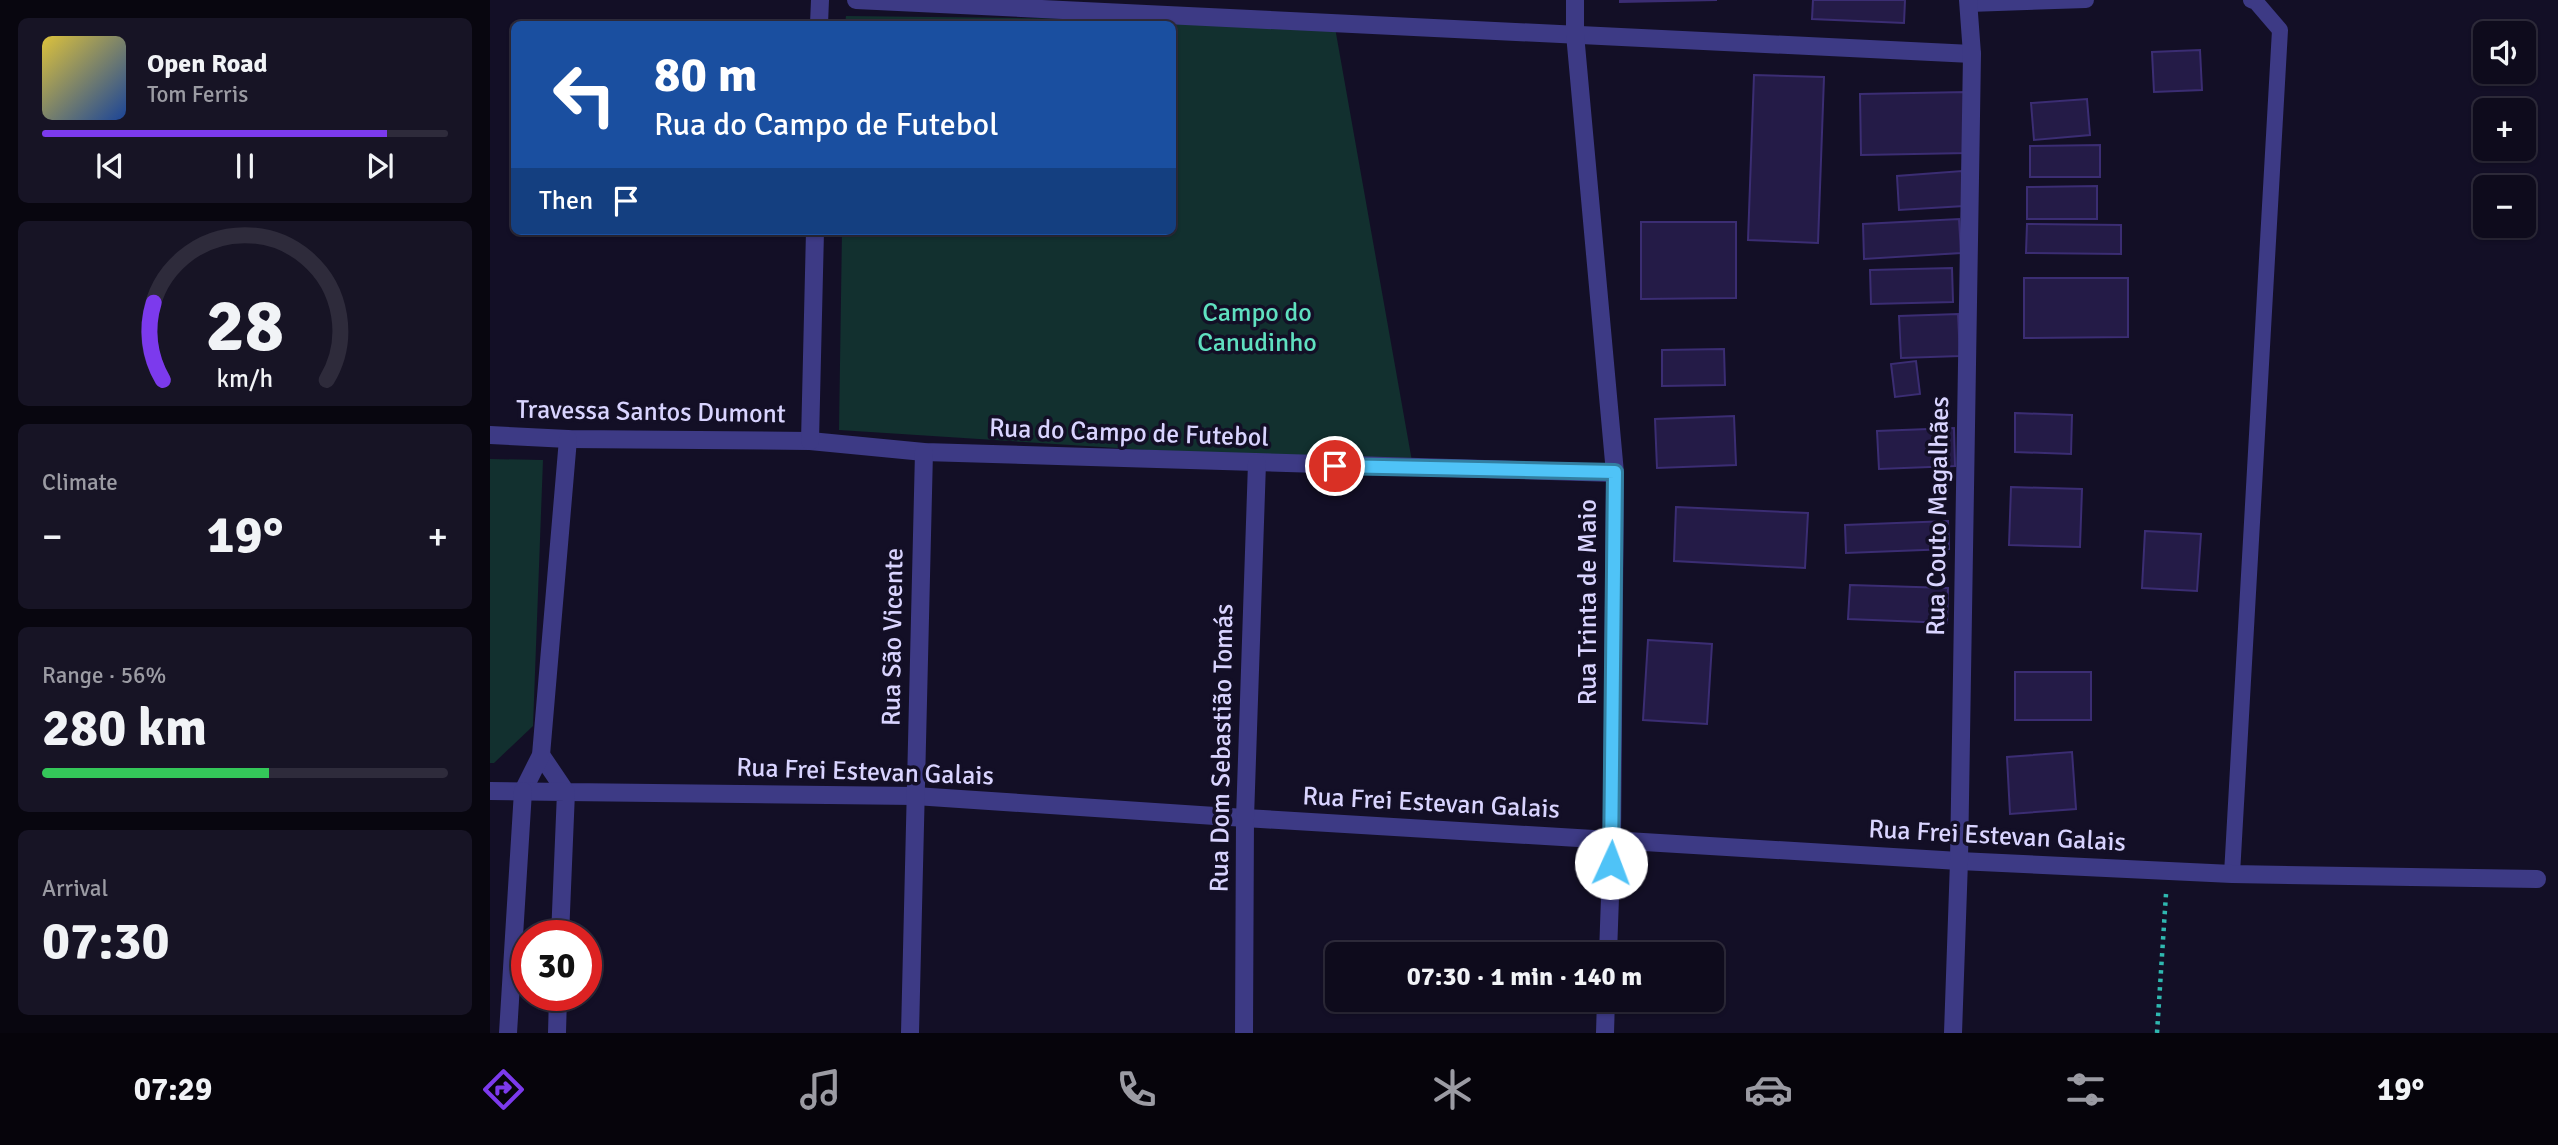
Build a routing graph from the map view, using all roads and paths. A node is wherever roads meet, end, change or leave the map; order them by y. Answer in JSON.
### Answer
{"nodes":[{"id":1,"x":820,"y":0,"type":"edge"},
{"id":2,"x":856,"y":0,"type":"edge"},
{"id":3,"x":1575,"y":0,"type":"edge"},
{"id":4,"x":2086,"y":0,"type":"edge"},
{"id":5,"x":2251,"y":0,"type":"edge"},
{"id":6,"x":1968,"y":2,"type":"edge"},
{"id":7,"x":1191,"y":7,"type":"edge"},
{"id":8,"x":819,"y":21,"type":"edge"},
{"id":9,"x":1575,"y":34,"type":"junction"},
{"id":10,"x":1972,"y":54,"type":"junction"},
{"id":11,"x":815,"y":235,"type":"edge"},
{"id":12,"x":490,"y":435,"type":"edge"},
{"id":13,"x":568,"y":439,"type":"junction"},
{"id":14,"x":810,"y":441,"type":"junction"},
{"id":15,"x":924,"y":452,"type":"junction"},
{"id":16,"x":1257,"y":463,"type":"junction"},
{"id":17,"x":1615,"y":472,"type":"junction"},
{"id":18,"x":541,"y":755,"type":"junction"},
{"id":19,"x":490,"y":791,"type":"edge"},
{"id":20,"x":523,"y":791,"type":"junction"},
{"id":21,"x":566,"y":792,"type":"junction"},
{"id":22,"x":915,"y":796,"type":"junction"},
{"id":23,"x":1245,"y":818,"type":"junction"},
{"id":24,"x":1612,"y":840,"type":"junction"},
{"id":25,"x":1958,"y":861,"type":"junction"},
{"id":26,"x":2168,"y":871,"type":"junction"},
{"id":27,"x":2232,"y":874,"type":"junction"},
{"id":28,"x":2537,"y":879,"type":"dead end"},
{"id":29,"x":562,"y":920,"type":"edge"},
{"id":30,"x":1608,"y":942,"type":"edge"},
{"id":31,"x":558,"y":1011,"type":"edge"},
{"id":32,"x":1606,"y":1012,"type":"edge"},
{"id":33,"x":508,"y":1033,"type":"edge"},
{"id":34,"x":557,"y":1033,"type":"edge"},
{"id":35,"x":910,"y":1033,"type":"edge"},
{"id":36,"x":1244,"y":1033,"type":"edge"},
{"id":37,"x":1605,"y":1033,"type":"edge"},
{"id":38,"x":1953,"y":1033,"type":"edge"},
{"id":39,"x":2157,"y":1033,"type":"edge"}],
"edges":[{"from":1,"to":8,"type":"street"},
{"from":2,"to":7,"type":"street"},
{"from":3,"to":9,"type":"street","name":"Rua Trinta de Maio"},
{"from":4,"to":6,"type":"lane"},
{"from":5,"to":27,"type":"lane"},
{"from":6,"to":10,"type":"street","name":"Rua Couto Magalhães"},
{"from":7,"to":9,"type":"street"},
{"from":9,"to":10,"type":"street"},
{"from":9,"to":17,"type":"street","name":"Rua Trinta de Maio"},
{"from":10,"to":25,"type":"street","name":"Rua Couto Magalhães"},
{"from":11,"to":14,"type":"street"},
{"from":12,"to":13,"type":"street","name":"Travessa Santos Dumont"},
{"from":13,"to":14,"type":"street","name":"Travessa Santos Dumont"},
{"from":13,"to":18,"type":"street"},
{"from":14,"to":15,"type":"street","name":"Rua do Campo de Futebol"},
{"from":15,"to":16,"type":"street","name":"Rua do Campo de Futebol"},
{"from":15,"to":22,"type":"street","name":"Rua São Vicente"},
{"from":16,"to":17,"type":"street","name":"Rua do Campo de Futebol"},
{"from":16,"to":23,"type":"street","name":"Rua Dom Sebastião Tomás"},
{"from":17,"to":24,"type":"street","name":"Rua Trinta de Maio"},
{"from":18,"to":20,"type":"street"},
{"from":18,"to":21,"type":"street"},
{"from":19,"to":20,"type":"street","name":"Rua Frei Estevan Galais"},
{"from":20,"to":21,"type":"street","name":"Rua Frei Estevan Galais"},
{"from":20,"to":33,"type":"street"},
{"from":21,"to":22,"type":"street","name":"Rua Frei Estevan Galais"},
{"from":21,"to":29,"type":"street"},
{"from":22,"to":23,"type":"street","name":"Rua Frei Estevan Galais"},
{"from":22,"to":35,"type":"street","name":"Rua São Vicente"},
{"from":23,"to":24,"type":"street","name":"Rua Frei Estevan Galais"},
{"from":23,"to":36,"type":"street","name":"Rua Dom Sebastião Tomás"},
{"from":24,"to":25,"type":"street","name":"Rua Frei Estevan Galais"},
{"from":24,"to":30,"type":"street","name":"Rua Trinta de Maio"},
{"from":25,"to":26,"type":"street","name":"Rua Frei Estevan Galais"},
{"from":25,"to":38,"type":"street","name":"Rua Couto Magalhães"},
{"from":26,"to":27,"type":"street","name":"Rua Frei Estevan Galais"},
{"from":26,"to":39,"type":"path"},
{"from":27,"to":28,"type":"street","name":"Rua Frei Estevan Galais"},
{"from":31,"to":34,"type":"street"},
{"from":32,"to":37,"type":"street"}]}
